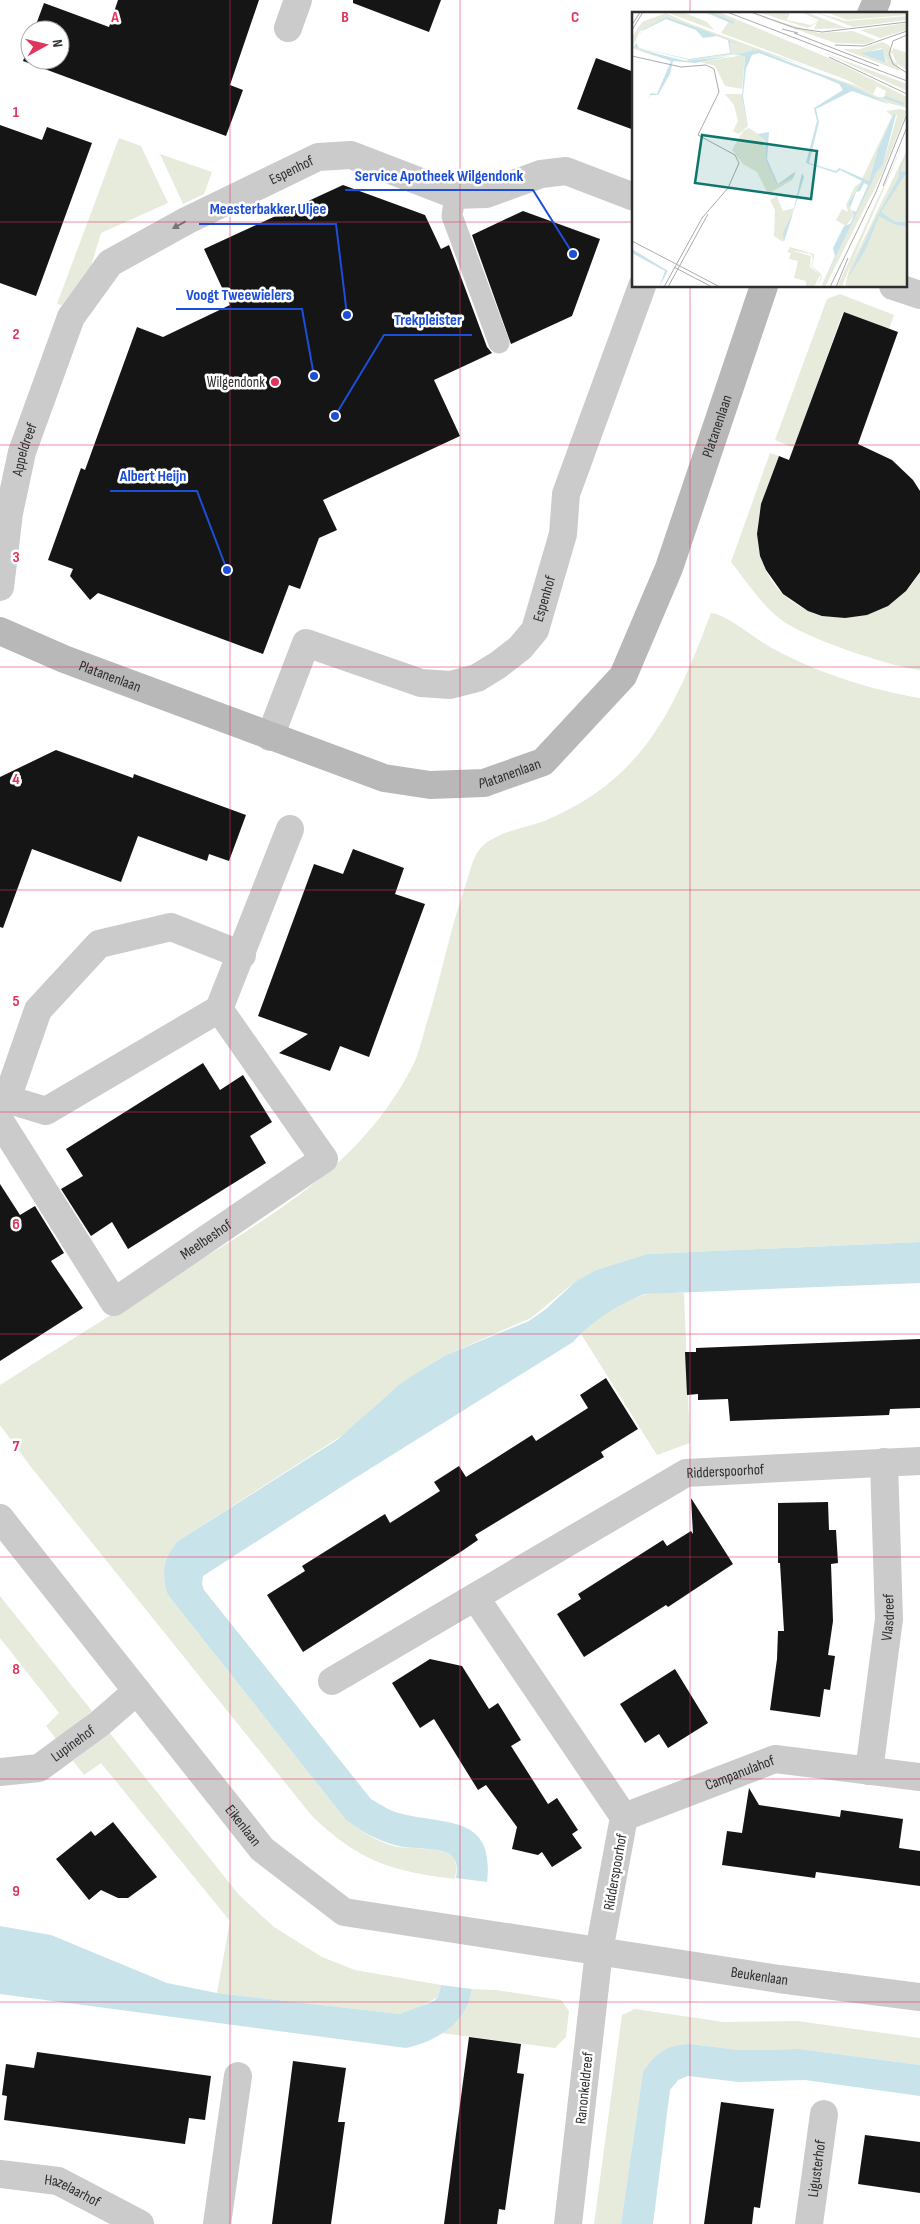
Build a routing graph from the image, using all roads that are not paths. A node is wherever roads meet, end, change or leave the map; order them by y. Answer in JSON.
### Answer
{"nodes":[{"id":1,"x":298,"y":0,"type":"edge"},
{"id":2,"x":877,"y":0,"type":"edge"},
{"id":3,"x":872,"y":12,"type":"edge"},
{"id":4,"x":288,"y":28,"type":"dead end"},
{"id":5,"x":455,"y":195,"type":"junction"},
{"id":6,"x":632,"y":195,"type":"edge"},
{"id":7,"x":641,"y":288,"type":"edge"},
{"id":8,"x":763,"y":288,"type":"edge"},
{"id":9,"x":898,"y":288,"type":"edge"},
{"id":10,"x":920,"y":295,"type":"edge"},
{"id":11,"x":71,"y":317,"type":"joint"},
{"id":12,"x":499,"y":343,"type":"dead end"},
{"id":13,"x":0,"y":587,"type":"edge"},
{"id":14,"x":0,"y":631,"type":"edge"},
{"id":15,"x":270,"y":737,"type":"junction"},
{"id":16,"x":290,"y":829,"type":"dead end"},
{"id":17,"x":242,"y":954,"type":"junction"},
{"id":18,"x":219,"y":1009,"type":"junction"},
{"id":19,"x":2,"y":1106,"type":"edge"},
{"id":20,"x":920,"y":1461,"type":"edge"},
{"id":21,"x":884,"y":1462,"type":"junction"},
{"id":22,"x":0,"y":1518,"type":"edge"},
{"id":23,"x":475,"y":1597,"type":"junction"},
{"id":24,"x":332,"y":1681,"type":"dead end"},
{"id":25,"x":137,"y":1691,"type":"junction"},
{"id":26,"x":869,"y":1771,"type":"junction"},
{"id":27,"x":0,"y":1772,"type":"edge"},
{"id":28,"x":920,"y":1777,"type":"edge"},
{"id":29,"x":624,"y":1817,"type":"junction"},
{"id":30,"x":600,"y":1951,"type":"junction"},
{"id":31,"x":920,"y":1997,"type":"edge"},
{"id":32,"x":238,"y":2076,"type":"dead end"},
{"id":33,"x":824,"y":2114,"type":"dead end"},
{"id":34,"x":0,"y":2174,"type":"edge"},
{"id":35,"x":140,"y":2224,"type":"edge"},
{"id":36,"x":217,"y":2224,"type":"edge"},
{"id":37,"x":568,"y":2224,"type":"edge"},
{"id":38,"x":809,"y":2224,"type":"edge"}],
"edges":[{"from":1,"to":4,"type":"street"},
{"from":2,"to":3,"type":"street"},
{"from":5,"to":6,"type":"street","name":"Espenhof"},
{"from":5,"to":11,"type":"street","name":"Espenhof","one_way":true},
{"from":5,"to":12,"type":"lane"},
{"from":7,"to":15,"type":"street","name":"Espenhof"},
{"from":8,"to":15,"type":"street","name":"Platanenlaan"},
{"from":9,"to":10,"type":"street"},
{"from":11,"to":13,"type":"street","name":"Appeldreef"},
{"from":14,"to":15,"type":"street","name":"Platanenlaan"},
{"from":16,"to":17,"type":"street"},
{"from":17,"to":18,"type":"street"},
{"from":17,"to":19,"type":"street"},
{"from":18,"to":19,"type":"street"},
{"from":18,"to":19,"type":"street","name":"Meelbeshof"},
{"from":20,"to":21,"type":"street","name":"Ridderspoorhof"},
{"from":21,"to":23,"type":"street","name":"Ridderspoorhof"},
{"from":21,"to":26,"type":"street","name":"Vlasdreef"},
{"from":22,"to":25,"type":"street","name":"Eikenlaan"},
{"from":23,"to":24,"type":"street","name":"Ridderspoorhof"},
{"from":23,"to":29,"type":"street","name":"Ridderspoorhof"},
{"from":25,"to":27,"type":"street","name":"Lupinehof"},
{"from":25,"to":30,"type":"street","name":"Eikenlaan"},
{"from":26,"to":28,"type":"street","name":"Campanulahof"},
{"from":26,"to":29,"type":"street","name":"Campanulahof"},
{"from":29,"to":30,"type":"street","name":"Ridderspoorhof"},
{"from":30,"to":31,"type":"street","name":"Beukenlaan"},
{"from":30,"to":37,"type":"street","name":"Ranonkeldreef"},
{"from":32,"to":36,"type":"street"},
{"from":33,"to":38,"type":"street","name":"Ligusterhof"},
{"from":34,"to":35,"type":"street","name":"Hazelaarhof"}]}
